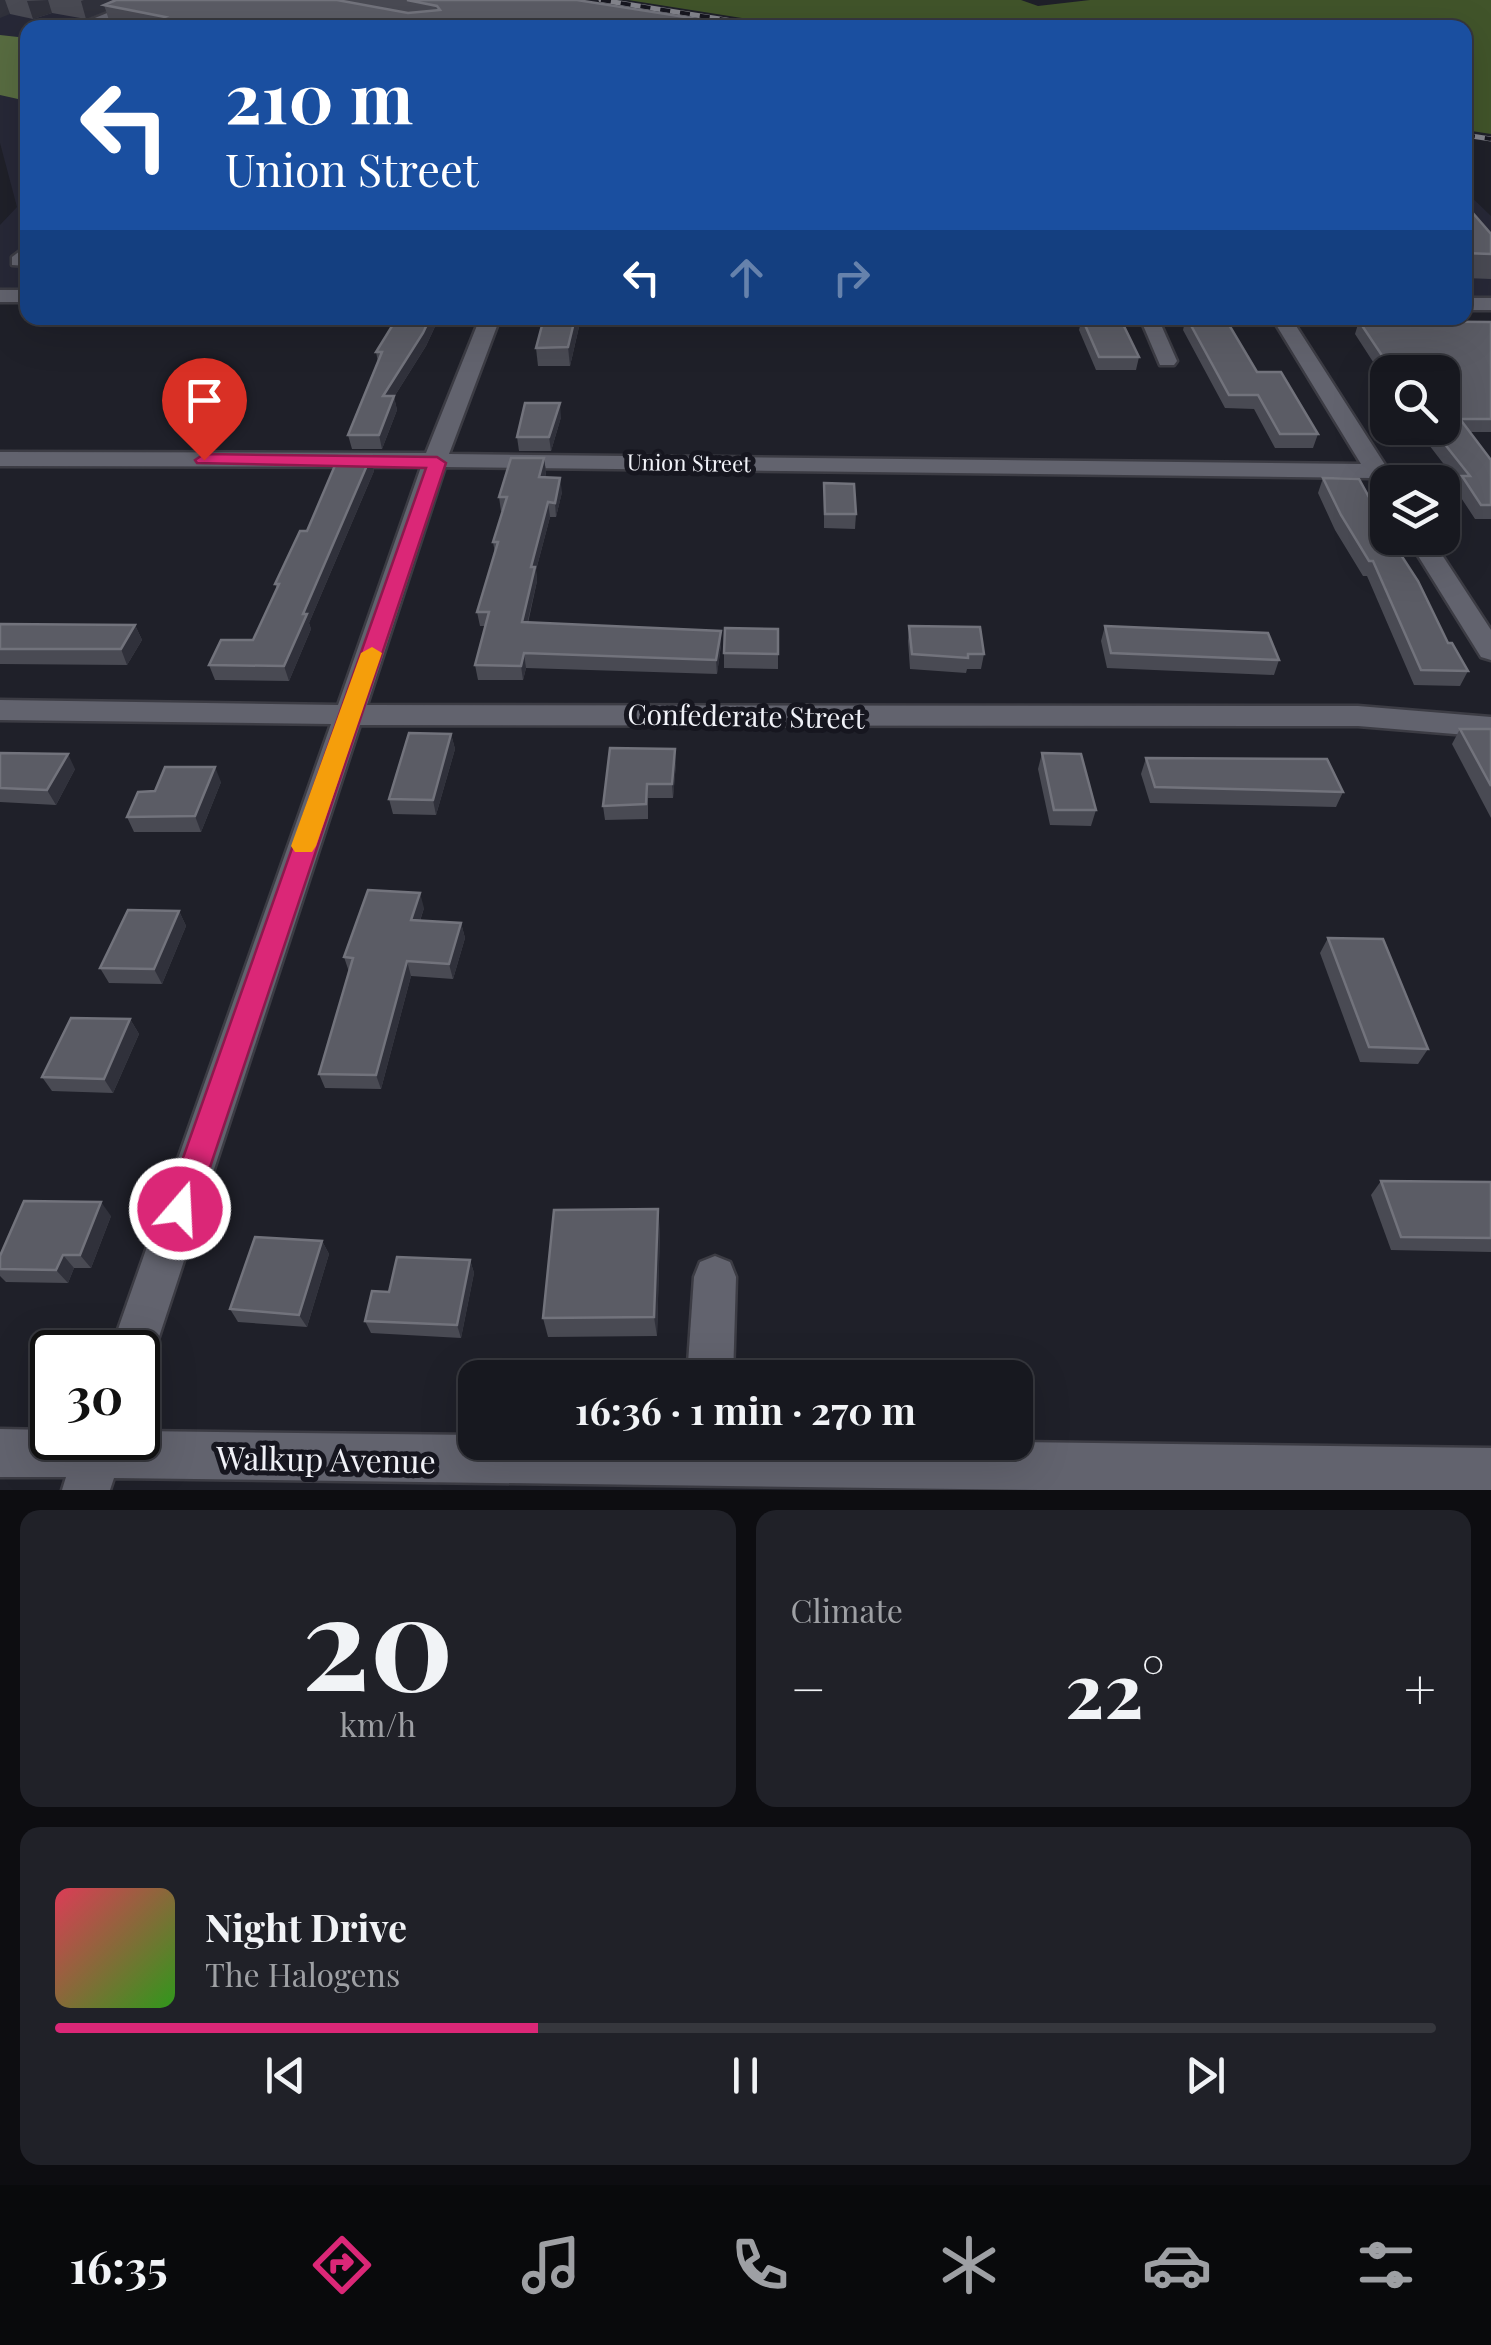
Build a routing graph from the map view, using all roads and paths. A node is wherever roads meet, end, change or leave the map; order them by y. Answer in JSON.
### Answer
{"nodes":[{"id":1,"x":150,"y":0,"type":"edge"},
{"id":2,"x":96,"y":20,"type":"edge"},
{"id":3,"x":487,"y":325,"type":"edge"},
{"id":4,"x":1152,"y":325,"type":"edge"},
{"id":5,"x":1286,"y":325,"type":"edge"},
{"id":6,"x":1167,"y":361,"type":"dead end"},
{"id":7,"x":0,"y":459,"type":"edge"},
{"id":8,"x":437,"y":463,"type":"junction"},
{"id":9,"x":1373,"y":465,"type":"edge"},
{"id":10,"x":1370,"y":479,"type":"edge"},
{"id":11,"x":1431,"y":555,"type":"edge"},
{"id":12,"x":1491,"y":651,"type":"edge"},
{"id":13,"x":0,"y":710,"type":"edge"},
{"id":14,"x":351,"y":715,"type":"junction"},
{"id":15,"x":1491,"y":728,"type":"edge"},
{"id":16,"x":714,"y":1278,"type":"dead end"},
{"id":17,"x":140,"y":1330,"type":"edge"},
{"id":18,"x":711,"y":1360,"type":"edge"},
{"id":19,"x":0,"y":1453,"type":"edge"},
{"id":20,"x":30,"y":1455,"type":"edge"},
{"id":21,"x":458,"y":1456,"type":"edge"},
{"id":22,"x":160,"y":1459,"type":"edge"},
{"id":23,"x":996,"y":1460,"type":"edge"},
{"id":24,"x":1491,"y":1472,"type":"edge"}],
"edges":[{"from":1,"to":2,"type":"street"},
{"from":3,"to":8,"type":"street"},
{"from":4,"to":6,"type":"street"},
{"from":5,"to":9,"type":"street"},
{"from":7,"to":8,"type":"street","name":"Union Street"},
{"from":8,"to":10,"type":"street","name":"Union Street"},
{"from":8,"to":14,"type":"street"},
{"from":11,"to":12,"type":"street"},
{"from":13,"to":14,"type":"street","name":"Confederate Street"},
{"from":14,"to":15,"type":"street","name":"Confederate Street"},
{"from":14,"to":17,"type":"street"},
{"from":16,"to":18,"type":"street"},
{"from":19,"to":20,"type":"street","name":"Walkup Avenue"},
{"from":21,"to":22,"type":"street","name":"Walkup Avenue"},
{"from":23,"to":24,"type":"street","name":"Walkup Avenue"}]}
